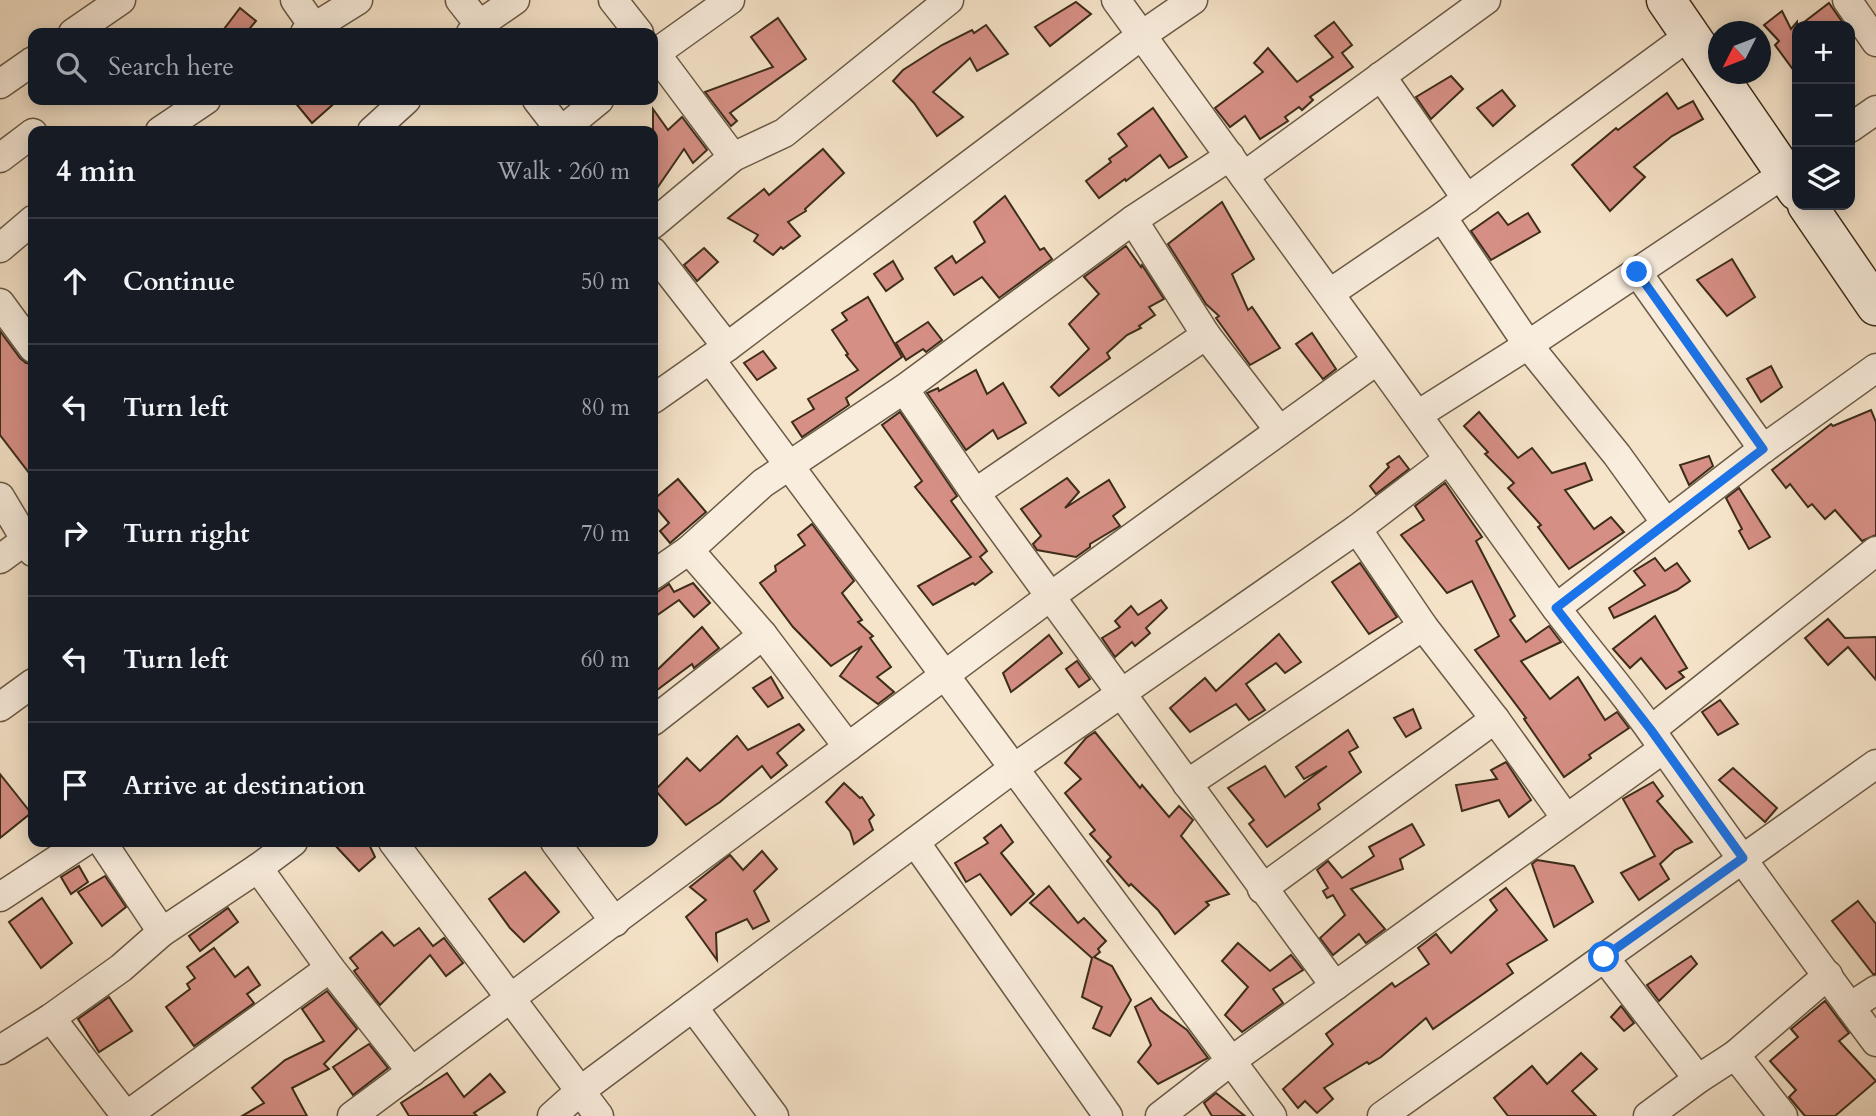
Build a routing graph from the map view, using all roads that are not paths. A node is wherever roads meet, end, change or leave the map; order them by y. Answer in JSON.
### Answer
{"nodes":[{"id":1,"x":121,"y":0,"type":"edge"},
{"id":2,"x":295,"y":0,"type":"edge"},
{"id":3,"x":358,"y":0,"type":"edge"},
{"id":4,"x":460,"y":0,"type":"edge"},
{"id":5,"x":515,"y":0,"type":"edge"},
{"id":6,"x":613,"y":0,"type":"edge"},
{"id":7,"x":730,"y":0,"type":"edge"},
{"id":8,"x":949,"y":0,"type":"edge"},
{"id":9,"x":1116,"y":0,"type":"edge"},
{"id":10,"x":1193,"y":0,"type":"edge"},
{"id":11,"x":1486,"y":0,"type":"edge"},
{"id":12,"x":1666,"y":0,"type":"edge"},
{"id":13,"x":1847,"y":0,"type":"edge"},
{"id":14,"x":80,"y":28,"type":"edge"},
{"id":15,"x":308,"y":28,"type":"edge"},
{"id":16,"x":312,"y":28,"type":"edge"},
{"id":17,"x":478,"y":28,"type":"edge"},
{"id":18,"x":481,"y":28,"type":"edge"},
{"id":19,"x":635,"y":28,"type":"edge"},
{"id":20,"x":1142,"y":35,"type":"junction"},
{"id":21,"x":1690,"y":36,"type":"junction"},
{"id":22,"x":1876,"y":42,"type":"edge"},
{"id":23,"x":658,"y":43,"type":"edge"},
{"id":24,"x":658,"y":59,"type":"edge"},
{"id":25,"x":28,"y":64,"type":"edge"},
{"id":26,"x":1381,"y":76,"type":"junction"},
{"id":27,"x":0,"y":84,"type":"edge"},
{"id":28,"x":199,"y":105,"type":"edge"},
{"id":29,"x":401,"y":105,"type":"edge"},
{"id":30,"x":541,"y":105,"type":"edge"},
{"id":31,"x":593,"y":105,"type":"edge"},
{"id":32,"x":1876,"y":110,"type":"edge"},
{"id":33,"x":1855,"y":125,"type":"edge"},
{"id":34,"x":167,"y":126,"type":"edge"},
{"id":35,"x":382,"y":126,"type":"edge"},
{"id":36,"x":557,"y":126,"type":"edge"},
{"id":37,"x":567,"y":126,"type":"edge"},
{"id":38,"x":28,"y":137,"type":"edge"},
{"id":39,"x":733,"y":157,"type":"junction"},
{"id":40,"x":0,"y":158,"type":"edge"},
{"id":41,"x":1237,"y":166,"type":"junction"},
{"id":42,"x":1792,"y":176,"type":"edge"},
{"id":43,"x":1792,"y":178,"type":"edge"},
{"id":44,"x":1467,"y":199,"type":"junction"},
{"id":45,"x":1810,"y":210,"type":"edge"},
{"id":46,"x":1442,"y":217,"type":"junction"},
{"id":47,"x":658,"y":220,"type":"edge"},
{"id":48,"x":1133,"y":220,"type":"junction"},
{"id":49,"x":28,"y":224,"type":"edge"},
{"id":50,"x":0,"y":248,"type":"edge"},
{"id":51,"x":658,"y":260,"type":"edge"},
{"id":52,"x":1637,"y":272,"type":"junction"},
{"id":53,"x":1330,"y":293,"type":"junction"},
{"id":54,"x":0,"y":303,"type":"edge"},
{"id":55,"x":1876,"y":306,"type":"edge"},
{"id":56,"x":1206,"y":335,"type":"junction"},
{"id":57,"x":28,"y":341,"type":"edge"},
{"id":58,"x":1528,"y":345,"type":"junction"},
{"id":59,"x":718,"y":353,"type":"junction"},
{"id":60,"x":1376,"y":360,"type":"junction"},
{"id":61,"x":1876,"y":368,"type":"edge"},
{"id":62,"x":904,"y":389,"type":"junction"},
{"id":63,"x":658,"y":396,"type":"edge"},
{"id":64,"x":1419,"y":414,"type":"junction"},
{"id":65,"x":1279,"y":430,"type":"junction"},
{"id":66,"x":1763,"y":449,"type":"junction"},
{"id":67,"x":1449,"y":459,"type":"junction"},
{"id":68,"x":788,"y":466,"type":"junction"},
{"id":69,"x":975,"y":494,"type":"junction"},
{"id":70,"x":0,"y":496,"type":"edge"},
{"id":71,"x":1665,"y":523,"type":"junction"},
{"id":72,"x":1357,"y":529,"type":"junction"},
{"id":73,"x":28,"y":544,"type":"edge"},
{"id":74,"x":28,"y":546,"type":"edge"},
{"id":75,"x":688,"y":550,"type":"junction"},
{"id":76,"x":1876,"y":551,"type":"edge"},
{"id":77,"x":0,"y":559,"type":"edge"},
{"id":78,"x":658,"y":571,"type":"edge"},
{"id":79,"x":1051,"y":596,"type":"junction"},
{"id":80,"x":1556,"y":608,"type":"junction"},
{"id":81,"x":1423,"y":626,"type":"junction"},
{"id":82,"x":763,"y":635,"type":"junction"},
{"id":83,"x":945,"y":675,"type":"junction"},
{"id":84,"x":28,"y":687,"type":"edge"},
{"id":85,"x":1120,"y":695,"type":"junction"},
{"id":86,"x":0,"y":707,"type":"edge"},
{"id":87,"x":658,"y":717,"type":"edge"},
{"id":88,"x":1495,"y":719,"type":"junction"},
{"id":89,"x":1657,"y":739,"type":"junction"},
{"id":90,"x":848,"y":747,"type":"junction"},
{"id":91,"x":1876,"y":764,"type":"edge"},
{"id":92,"x":1014,"y":768,"type":"junction"},
{"id":93,"x":1186,"y":784,"type":"junction"},
{"id":94,"x":1566,"y":818,"type":"junction"},
{"id":95,"x":915,"y":842,"type":"junction"},
{"id":96,"x":76,"y":847,"type":"edge"},
{"id":97,"x":105,"y":847,"type":"edge"},
{"id":98,"x":286,"y":847,"type":"edge"},
{"id":99,"x":397,"y":847,"type":"edge"},
{"id":100,"x":559,"y":847,"type":"edge"},
{"id":101,"x":1743,"y":858,"type":"junction"},
{"id":102,"x":258,"y":868,"type":"junction"},
{"id":103,"x":1262,"y":889,"type":"junction"},
{"id":104,"x":0,"y":897,"type":"edge"},
{"id":105,"x":615,"y":922,"type":"junction"},
{"id":106,"x":162,"y":932,"type":"junction"},
{"id":107,"x":1604,"y":957,"type":"junction"},
{"id":108,"x":330,"y":968,"type":"junction"},
{"id":109,"x":1828,"y":975,"type":"junction"},
{"id":110,"x":1335,"y":986,"type":"junction"},
{"id":111,"x":1876,"y":990,"type":"edge"},
{"id":112,"x":511,"y":999,"type":"junction"},
{"id":113,"x":693,"y":1007,"type":"junction"},
{"id":114,"x":1850,"y":1007,"type":"junction"},
{"id":115,"x":51,"y":1018,"type":"junction"},
{"id":116,"x":1876,"y":1042,"type":"edge"},
{"id":117,"x":0,"y":1050,"type":"edge"},
{"id":118,"x":1735,"y":1055,"type":"junction"},
{"id":119,"x":1231,"y":1061,"type":"junction"},
{"id":120,"x":412,"y":1072,"type":"junction"},
{"id":121,"x":1698,"y":1079,"type":"junction"},
{"id":122,"x":580,"y":1091,"type":"junction"},
{"id":123,"x":126,"y":1116,"type":"edge"},
{"id":124,"x":352,"y":1116,"type":"edge"},
{"id":125,"x":552,"y":1116,"type":"edge"},
{"id":126,"x":599,"y":1116,"type":"edge"},
{"id":127,"x":774,"y":1116,"type":"edge"},
{"id":128,"x":1108,"y":1116,"type":"edge"},
{"id":129,"x":1160,"y":1116,"type":"edge"},
{"id":130,"x":1272,"y":1116,"type":"edge"},
{"id":131,"x":1382,"y":1116,"type":"edge"},
{"id":132,"x":1648,"y":1116,"type":"edge"},
{"id":133,"x":1783,"y":1116,"type":"edge"}],
"edges":[{"from":1,"to":14,"type":"street"},
{"from":2,"to":15,"type":"street"},
{"from":3,"to":16,"type":"street"},
{"from":4,"to":17,"type":"street"},
{"from":5,"to":18,"type":"street"},
{"from":6,"to":19,"type":"street"},
{"from":7,"to":23,"type":"street"},
{"from":8,"to":39,"type":"street"},
{"from":9,"to":20,"type":"street"},
{"from":10,"to":20,"type":"street"},
{"from":11,"to":26,"type":"street"},
{"from":12,"to":21,"type":"street"},
{"from":13,"to":22,"type":"street"},
{"from":20,"to":41,"type":"street"},
{"from":20,"to":59,"type":"street"},
{"from":21,"to":42,"type":"street"},
{"from":21,"to":44,"type":"street"},
{"from":24,"to":39,"type":"street"},
{"from":25,"to":27,"type":"street"},
{"from":26,"to":41,"type":"street"},
{"from":26,"to":44,"type":"street"},
{"from":28,"to":34,"type":"street"},
{"from":29,"to":35,"type":"street"},
{"from":30,"to":36,"type":"street"},
{"from":31,"to":37,"type":"street"},
{"from":32,"to":33,"type":"street"},
{"from":38,"to":40,"type":"street"},
{"from":39,"to":47,"type":"street"},
{"from":41,"to":48,"type":"street"},
{"from":41,"to":53,"type":"street"},
{"from":43,"to":52,"type":"street"},
{"from":44,"to":46,"type":"street"},
{"from":45,"to":55,"type":"street"},
{"from":46,"to":53,"type":"street"},
{"from":46,"to":58,"type":"street"},
{"from":48,"to":56,"type":"street"},
{"from":48,"to":62,"type":"street"},
{"from":49,"to":50,"type":"street"},
{"from":51,"to":59,"type":"street"},
{"from":52,"to":58,"type":"street"},
{"from":52,"to":66,"type":"street"},
{"from":53,"to":60,"type":"street"},
{"from":54,"to":57,"type":"street"},
{"from":56,"to":65,"type":"street"},
{"from":56,"to":69,"type":"street"},
{"from":58,"to":64,"type":"street"},
{"from":58,"to":71,"type":"street"},
{"from":59,"to":63,"type":"street"},
{"from":59,"to":68,"type":"street"},
{"from":60,"to":64,"type":"street"},
{"from":60,"to":65,"type":"street"},
{"from":61,"to":66,"type":"street"},
{"from":62,"to":68,"type":"street"},
{"from":62,"to":69,"type":"street"},
{"from":64,"to":67,"type":"street"},
{"from":65,"to":79,"type":"street"},
{"from":66,"to":71,"type":"street"},
{"from":67,"to":72,"type":"street"},
{"from":67,"to":80,"type":"street"},
{"from":68,"to":75,"type":"street"},
{"from":68,"to":83,"type":"street"},
{"from":69,"to":79,"type":"street"},
{"from":70,"to":73,"type":"street"},
{"from":71,"to":80,"type":"street"},
{"from":72,"to":81,"type":"street"},
{"from":72,"to":85,"type":"street"},
{"from":74,"to":77,"type":"street"},
{"from":75,"to":78,"type":"street"},
{"from":75,"to":82,"type":"street"},
{"from":76,"to":89,"type":"street"},
{"from":79,"to":83,"type":"street"},
{"from":79,"to":85,"type":"street"},
{"from":80,"to":89,"type":"street"},
{"from":81,"to":88,"type":"street"},
{"from":81,"to":93,"type":"street"},
{"from":82,"to":87,"type":"street"},
{"from":82,"to":90,"type":"street"},
{"from":83,"to":90,"type":"street"},
{"from":83,"to":92,"type":"street"},
{"from":84,"to":86,"type":"street"},
{"from":85,"to":92,"type":"street"},
{"from":85,"to":93,"type":"street"},
{"from":88,"to":94,"type":"street"},
{"from":88,"to":103,"type":"street"},
{"from":89,"to":94,"type":"street"},
{"from":89,"to":101,"type":"street"},
{"from":90,"to":105,"type":"street"},
{"from":91,"to":101,"type":"street"},
{"from":92,"to":95,"type":"street"},
{"from":92,"to":119,"type":"street"},
{"from":93,"to":103,"type":"street"},
{"from":94,"to":110,"type":"street"},
{"from":95,"to":113,"type":"street"},
{"from":95,"to":128,"type":"street"},
{"from":96,"to":104,"type":"street"},
{"from":97,"to":106,"type":"street"},
{"from":98,"to":102,"type":"street"},
{"from":99,"to":112,"type":"street"},
{"from":100,"to":105,"type":"street"},
{"from":101,"to":107,"type":"street"},
{"from":101,"to":109,"type":"street"},
{"from":102,"to":106,"type":"street"},
{"from":102,"to":108,"type":"street"},
{"from":103,"to":110,"type":"street"},
{"from":105,"to":112,"type":"street"},
{"from":106,"to":115,"type":"street"},
{"from":107,"to":121,"type":"street"},
{"from":107,"to":131,"type":"street"},
{"from":108,"to":120,"type":"street"},
{"from":108,"to":123,"type":"street"},
{"from":109,"to":114,"type":"street"},
{"from":109,"to":118,"type":"street"},
{"from":110,"to":119,"type":"street"},
{"from":111,"to":114,"type":"street"},
{"from":112,"to":120,"type":"street"},
{"from":112,"to":122,"type":"street"},
{"from":113,"to":122,"type":"street"},
{"from":113,"to":127,"type":"street"},
{"from":114,"to":116,"type":"street"},
{"from":115,"to":117,"type":"street"},
{"from":115,"to":123,"type":"street"},
{"from":118,"to":121,"type":"street"},
{"from":118,"to":133,"type":"street"},
{"from":119,"to":129,"type":"street"},
{"from":119,"to":130,"type":"street"},
{"from":120,"to":124,"type":"street"},
{"from":121,"to":132,"type":"street"},
{"from":122,"to":125,"type":"street"},
{"from":122,"to":126,"type":"street"}]}
